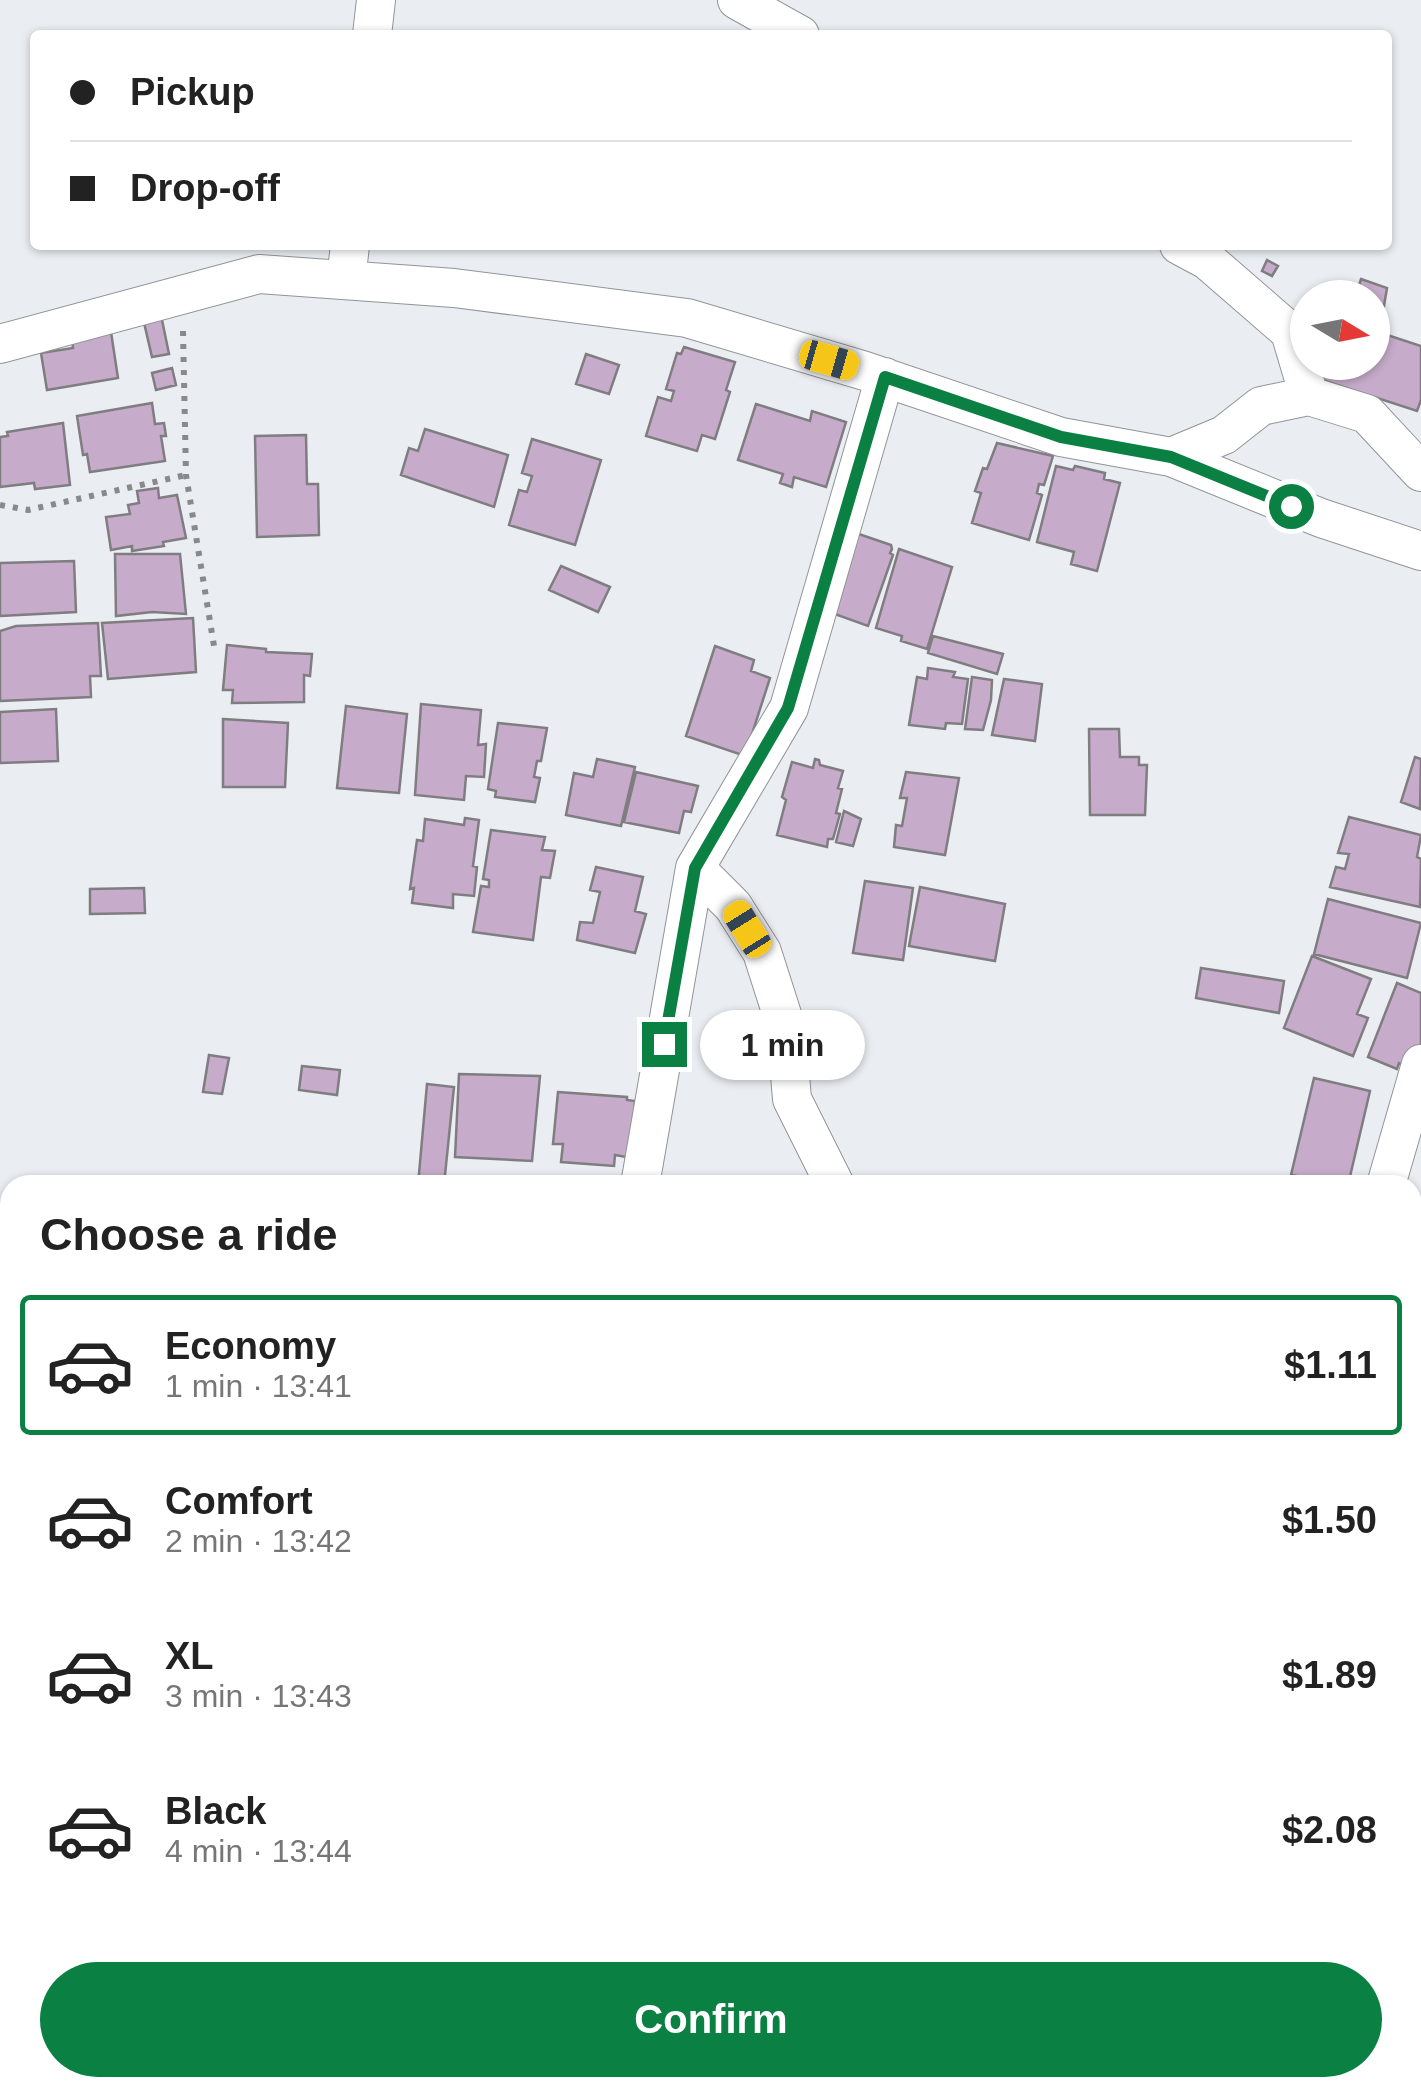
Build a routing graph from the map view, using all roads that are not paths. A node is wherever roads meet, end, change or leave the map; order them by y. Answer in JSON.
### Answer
{"nodes":[{"id":1,"x":376,"y":0,"type":"edge"},
{"id":2,"x":737,"y":0,"type":"edge"},
{"id":3,"x":373,"y":30,"type":"edge"},
{"id":4,"x":791,"y":30,"type":"edge"},
{"id":5,"x":1188,"y":250,"type":"edge"},
{"id":6,"x":348,"y":263,"type":"edge"},
{"id":7,"x":0,"y":344,"type":"edge"},
{"id":8,"x":885,"y":377,"type":"junction"},
{"id":9,"x":1309,"y":396,"type":"junction"},
{"id":10,"x":1171,"y":457,"type":"junction"},
{"id":11,"x":1421,"y":472,"type":"edge"},
{"id":12,"x":1421,"y":552,"type":"edge"},
{"id":13,"x":695,"y":868,"type":"junction"},
{"id":14,"x":1421,"y":1064,"type":"edge"},
{"id":15,"x":642,"y":1175,"type":"edge"},
{"id":16,"x":829,"y":1175,"type":"edge"},
{"id":17,"x":1389,"y":1175,"type":"edge"}],
"edges":[{"from":1,"to":3,"type":"street"},
{"from":2,"to":4,"type":"street"},
{"from":5,"to":9,"type":"street"},
{"from":6,"to":7,"type":"street"},
{"from":6,"to":8,"type":"street"},
{"from":8,"to":10,"type":"street"},
{"from":8,"to":13,"type":"street"},
{"from":9,"to":10,"type":"street"},
{"from":9,"to":11,"type":"street"},
{"from":10,"to":12,"type":"street"},
{"from":13,"to":15,"type":"street"},
{"from":13,"to":16,"type":"street"},
{"from":14,"to":17,"type":"street"}]}
